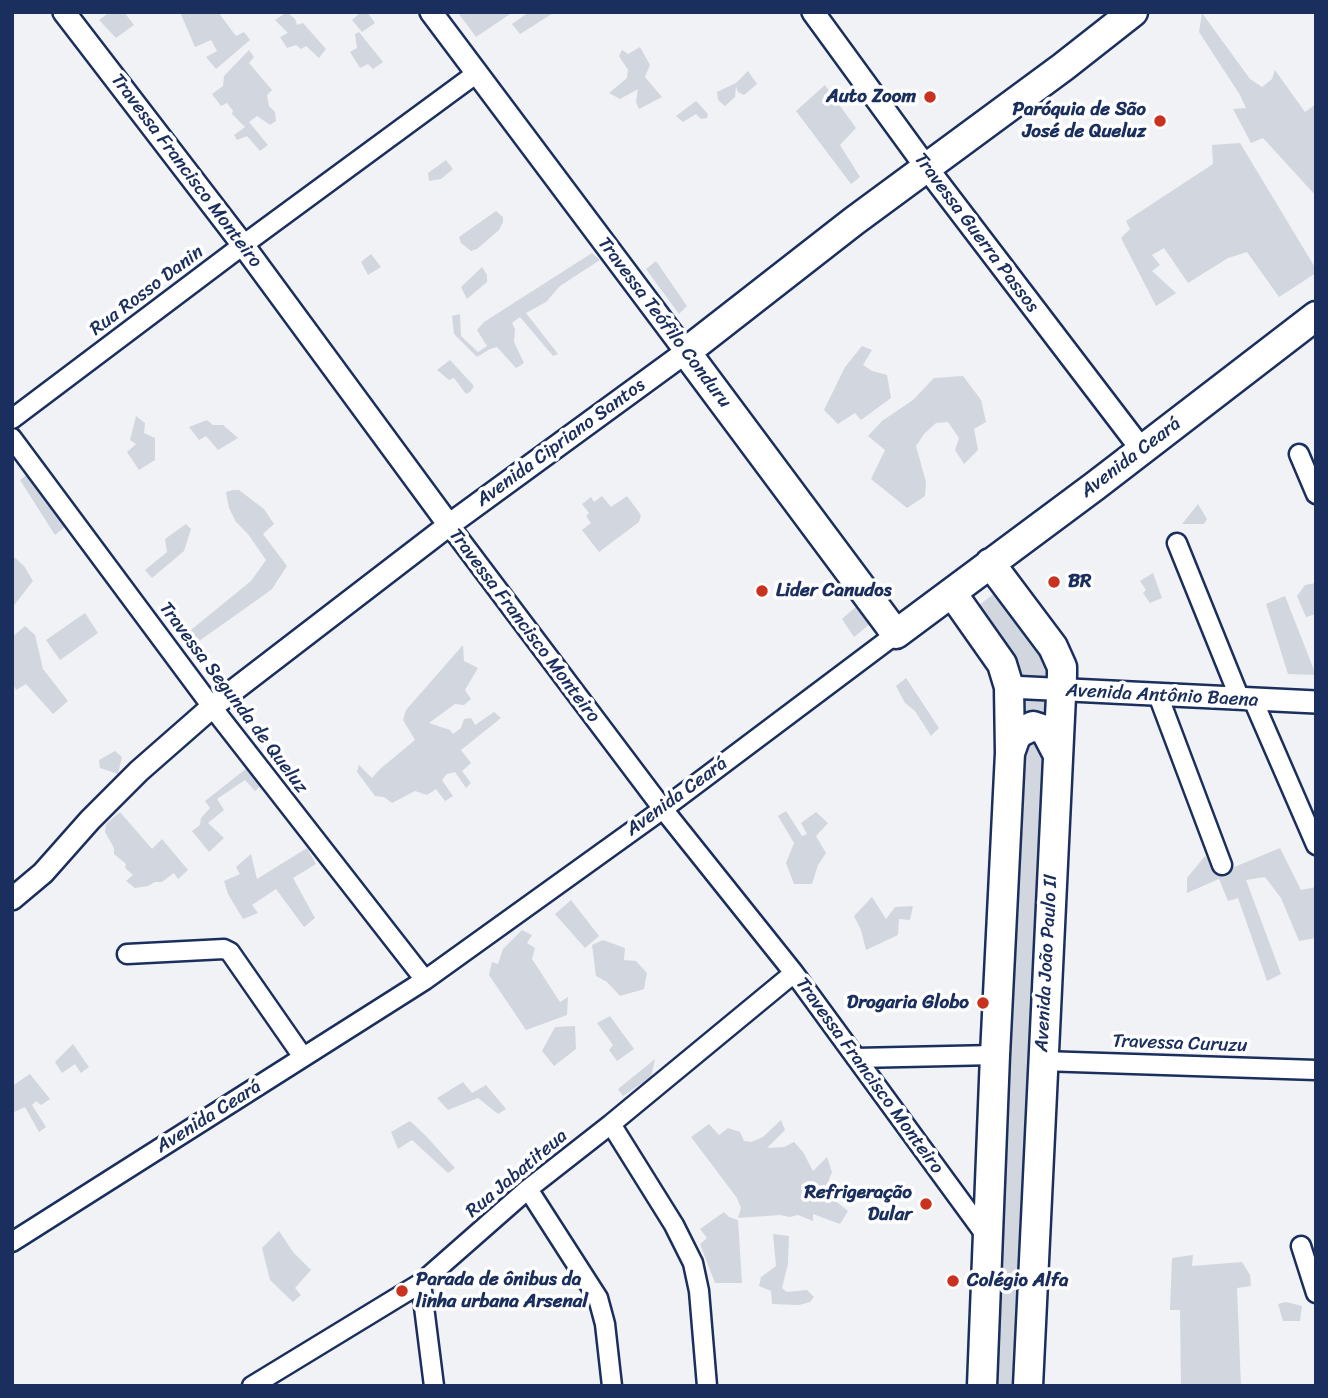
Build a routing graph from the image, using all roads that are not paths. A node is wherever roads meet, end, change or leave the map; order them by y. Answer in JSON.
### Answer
{"nodes":[{"id":1,"x":64,"y":12,"type":"edge"},
{"id":2,"x":431,"y":12,"type":"edge"},
{"id":3,"x":813,"y":12,"type":"edge"},
{"id":4,"x":1133,"y":12,"type":"edge"},
{"id":5,"x":477,"y":73,"type":"junction"},
{"id":6,"x":926,"y":167,"type":"junction"},
{"id":7,"x":243,"y":245,"type":"junction"},
{"id":8,"x":1316,"y":316,"type":"edge"},
{"id":9,"x":686,"y":352,"type":"junction"},
{"id":10,"x":12,"y":419,"type":"edge"},
{"id":11,"x":12,"y":438,"type":"edge"},
{"id":12,"x":1142,"y":450,"type":"junction"},
{"id":13,"x":1299,"y":454,"type":"dead end"},
{"id":14,"x":1316,"y":494,"type":"edge"},
{"id":15,"x":449,"y":525,"type":"junction"},
{"id":16,"x":1177,"y":543,"type":"dead end"},
{"id":17,"x":990,"y":563,"type":"junction"},
{"id":18,"x":952,"y":593,"type":"junction"},
{"id":19,"x":896,"y":634,"type":"junction"},
{"id":20,"x":1009,"y":687,"type":"junction"},
{"id":21,"x":1061,"y":691,"type":"junction"},
{"id":22,"x":1158,"y":695,"type":"junction"},
{"id":23,"x":1246,"y":699,"type":"junction"},
{"id":24,"x":1316,"y":702,"type":"edge"},
{"id":25,"x":212,"y":708,"type":"junction"},
{"id":26,"x":1010,"y":753,"type":"junction"},
{"id":27,"x":1058,"y":753,"type":"junction"},
{"id":28,"x":663,"y":809,"type":"junction"},
{"id":29,"x":1316,"y":845,"type":"edge"},
{"id":30,"x":1222,"y":865,"type":"dead end"},
{"id":31,"x":12,"y":899,"type":"edge"},
{"id":32,"x":127,"y":954,"type":"dead end"},
{"id":33,"x":794,"y":973,"type":"junction"},
{"id":34,"x":425,"y":980,"type":"junction"},
{"id":35,"x":995,"y":1055,"type":"junction"},
{"id":36,"x":303,"y":1057,"type":"junction"},
{"id":37,"x":856,"y":1058,"type":"junction"},
{"id":38,"x":1042,"y":1061,"type":"junction"},
{"id":39,"x":1316,"y":1070,"type":"edge"},
{"id":40,"x":611,"y":1124,"type":"junction"},
{"id":41,"x":528,"y":1189,"type":"junction"},
{"id":42,"x":987,"y":1237,"type":"junction"},
{"id":43,"x":12,"y":1242,"type":"edge"},
{"id":44,"x":1301,"y":1246,"type":"dead end"},
{"id":45,"x":421,"y":1283,"type":"junction"},
{"id":46,"x":1316,"y":1293,"type":"edge"},
{"id":47,"x":252,"y":1386,"type":"edge"},
{"id":48,"x":434,"y":1386,"type":"edge"},
{"id":49,"x":612,"y":1386,"type":"edge"},
{"id":50,"x":707,"y":1386,"type":"edge"},
{"id":51,"x":982,"y":1386,"type":"edge"},
{"id":52,"x":1028,"y":1386,"type":"edge"}],
"edges":[{"from":1,"to":7,"type":"street","name":"Travessa Francisco Monteiro"},
{"from":2,"to":5,"type":"street","name":"Travessa Teófilo Conduru"},
{"from":3,"to":6,"type":"street","name":"Travessa Guerra Passos"},
{"from":4,"to":6,"type":"main road","name":"Avenida Cipriano Santos"},
{"from":5,"to":7,"type":"street","name":"Rua Rosso Danin"},
{"from":5,"to":9,"type":"street","name":"Travessa Teófilo Conduru"},
{"from":6,"to":9,"type":"main road","name":"Avenida Cipriano Santos"},
{"from":6,"to":12,"type":"street","name":"Travessa Guerra Passos"},
{"from":7,"to":10,"type":"street","name":"Rua Rosso Danin"},
{"from":7,"to":15,"type":"street","name":"Travessa Francisco Monteiro"},
{"from":8,"to":12,"type":"main road","name":"Avenida Ceará"},
{"from":9,"to":15,"type":"street","name":"Avenida Cipriano Santos"},
{"from":9,"to":19,"type":"main road","name":"Travessa Teófilo Conduru"},
{"from":11,"to":25,"type":"street","name":"Travessa Segunda de Queluz"},
{"from":12,"to":17,"type":"main road","name":"Avenida Ceará"},
{"from":13,"to":14,"type":"street"},
{"from":15,"to":25,"type":"street","name":"Avenida Cipriano Santos"},
{"from":15,"to":28,"type":"street","name":"Travessa Francisco Monteiro"},
{"from":16,"to":23,"type":"street"},
{"from":17,"to":18,"type":"main road","name":"Avenida Ceará"},
{"from":17,"to":21,"type":"main road","name":"Avenida João Paulo II"},
{"from":18,"to":19,"type":"main road","name":"Avenida Ceará"},
{"from":18,"to":20,"type":"main road"},
{"from":19,"to":28,"type":"street","name":"Avenida Ceará"},
{"from":20,"to":21,"type":"street","name":"Avenida Antônio Baena"},
{"from":20,"to":26,"type":"main road"},
{"from":21,"to":22,"type":"street","name":"Avenida Antônio Baena"},
{"from":21,"to":27,"type":"main road","name":"Avenida João Paulo II"},
{"from":22,"to":23,"type":"street","name":"Avenida Antônio Baena"},
{"from":22,"to":30,"type":"street"},
{"from":23,"to":24,"type":"street","name":"Avenida Antônio Baena"},
{"from":23,"to":29,"type":"street"},
{"from":25,"to":31,"type":"street","name":"Avenida Cipriano Santos"},
{"from":25,"to":34,"type":"street","name":"Travessa Segunda de Queluz"},
{"from":26,"to":27,"type":"main road"},
{"from":26,"to":35,"type":"main road"},
{"from":27,"to":38,"type":"main road","name":"Avenida João Paulo II"},
{"from":28,"to":33,"type":"street","name":"Travessa Francisco Monteiro"},
{"from":28,"to":34,"type":"street","name":"Avenida Ceará"},
{"from":32,"to":36,"type":"street"},
{"from":33,"to":37,"type":"street","name":"Travessa Francisco Monteiro"},
{"from":33,"to":40,"type":"street","name":"Rua Jabatiteua"},
{"from":34,"to":36,"type":"street","name":"Avenida Ceará"},
{"from":35,"to":37,"type":"street"},
{"from":35,"to":42,"type":"main road"},
{"from":36,"to":43,"type":"street","name":"Avenida Ceará"},
{"from":37,"to":42,"type":"street","name":"Travessa Francisco Monteiro"},
{"from":38,"to":39,"type":"street","name":"Travessa Curuzu"},
{"from":38,"to":52,"type":"main road","name":"Avenida João Paulo II"},
{"from":40,"to":41,"type":"street","name":"Rua Jabatiteua"},
{"from":40,"to":50,"type":"street"},
{"from":41,"to":45,"type":"street","name":"Rua Jabatiteua"},
{"from":41,"to":49,"type":"street"},
{"from":42,"to":51,"type":"main road"},
{"from":44,"to":46,"type":"street"},
{"from":45,"to":47,"type":"street","name":"Rua Jabatiteua"},
{"from":45,"to":48,"type":"street"}]}
